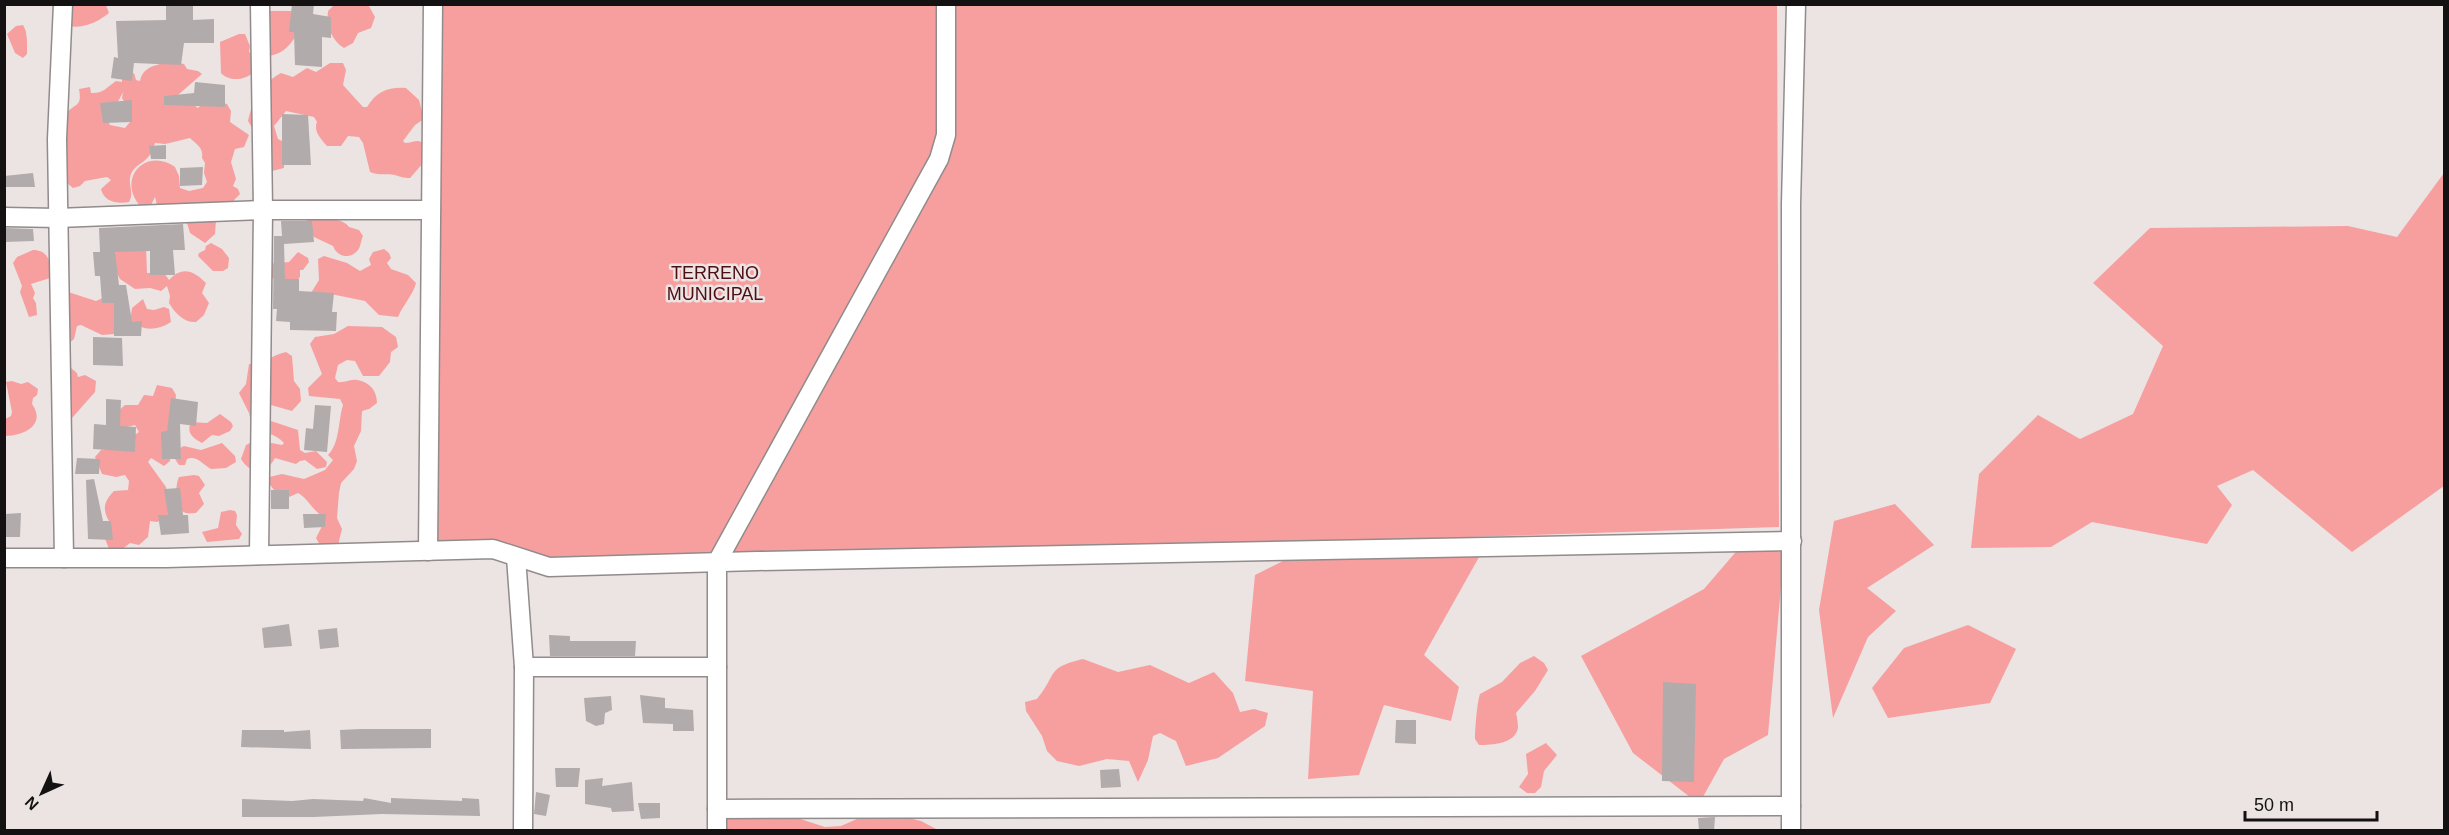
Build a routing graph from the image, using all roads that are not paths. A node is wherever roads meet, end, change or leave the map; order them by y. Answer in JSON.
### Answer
{"nodes":[{"id":1,"x":63,"y":4,"type":"edge"},
{"id":2,"x":260,"y":4,"type":"edge"},
{"id":3,"x":432,"y":4,"type":"edge"},
{"id":4,"x":946,"y":4,"type":"edge"},
{"id":5,"x":1796,"y":4,"type":"edge"},
{"id":6,"x":263,"y":210,"type":"junction"},
{"id":7,"x":431,"y":210,"type":"junction"},
{"id":8,"x":4,"y":217,"type":"edge"},
{"id":9,"x":58,"y":218,"type":"junction"},
{"id":10,"x":1792,"y":541,"type":"junction"},
{"id":11,"x":428,"y":551,"type":"junction"},
{"id":12,"x":260,"y":555,"type":"junction"},
{"id":13,"x":516,"y":557,"type":"junction"},
{"id":14,"x":4,"y":558,"type":"edge"},
{"id":15,"x":64,"y":558,"type":"junction"},
{"id":16,"x":717,"y":562,"type":"junction"},
{"id":17,"x":524,"y":667,"type":"junction"},
{"id":18,"x":717,"y":667,"type":"junction"},
{"id":19,"x":1791,"y":806,"type":"junction"},
{"id":20,"x":717,"y":809,"type":"junction"},
{"id":21,"x":523,"y":831,"type":"edge"},
{"id":22,"x":717,"y":831,"type":"edge"},
{"id":23,"x":1791,"y":831,"type":"edge"}],
"edges":[{"from":1,"to":9,"type":"street"},
{"from":2,"to":6,"type":"street"},
{"from":3,"to":7,"type":"street"},
{"from":4,"to":16,"type":"street"},
{"from":5,"to":10,"type":"street"},
{"from":6,"to":7,"type":"street"},
{"from":6,"to":9,"type":"street"},
{"from":6,"to":12,"type":"street"},
{"from":7,"to":11,"type":"street"},
{"from":8,"to":9,"type":"street"},
{"from":9,"to":15,"type":"street"},
{"from":10,"to":16,"type":"street"},
{"from":10,"to":19,"type":"street"},
{"from":11,"to":12,"type":"street"},
{"from":11,"to":13,"type":"street"},
{"from":12,"to":15,"type":"street"},
{"from":13,"to":16,"type":"street"},
{"from":13,"to":17,"type":"street"},
{"from":14,"to":15,"type":"street"},
{"from":16,"to":18,"type":"street"},
{"from":17,"to":18,"type":"street"},
{"from":17,"to":21,"type":"street"},
{"from":18,"to":20,"type":"street"},
{"from":19,"to":20,"type":"street"},
{"from":19,"to":23,"type":"street"},
{"from":20,"to":22,"type":"street"}]}
